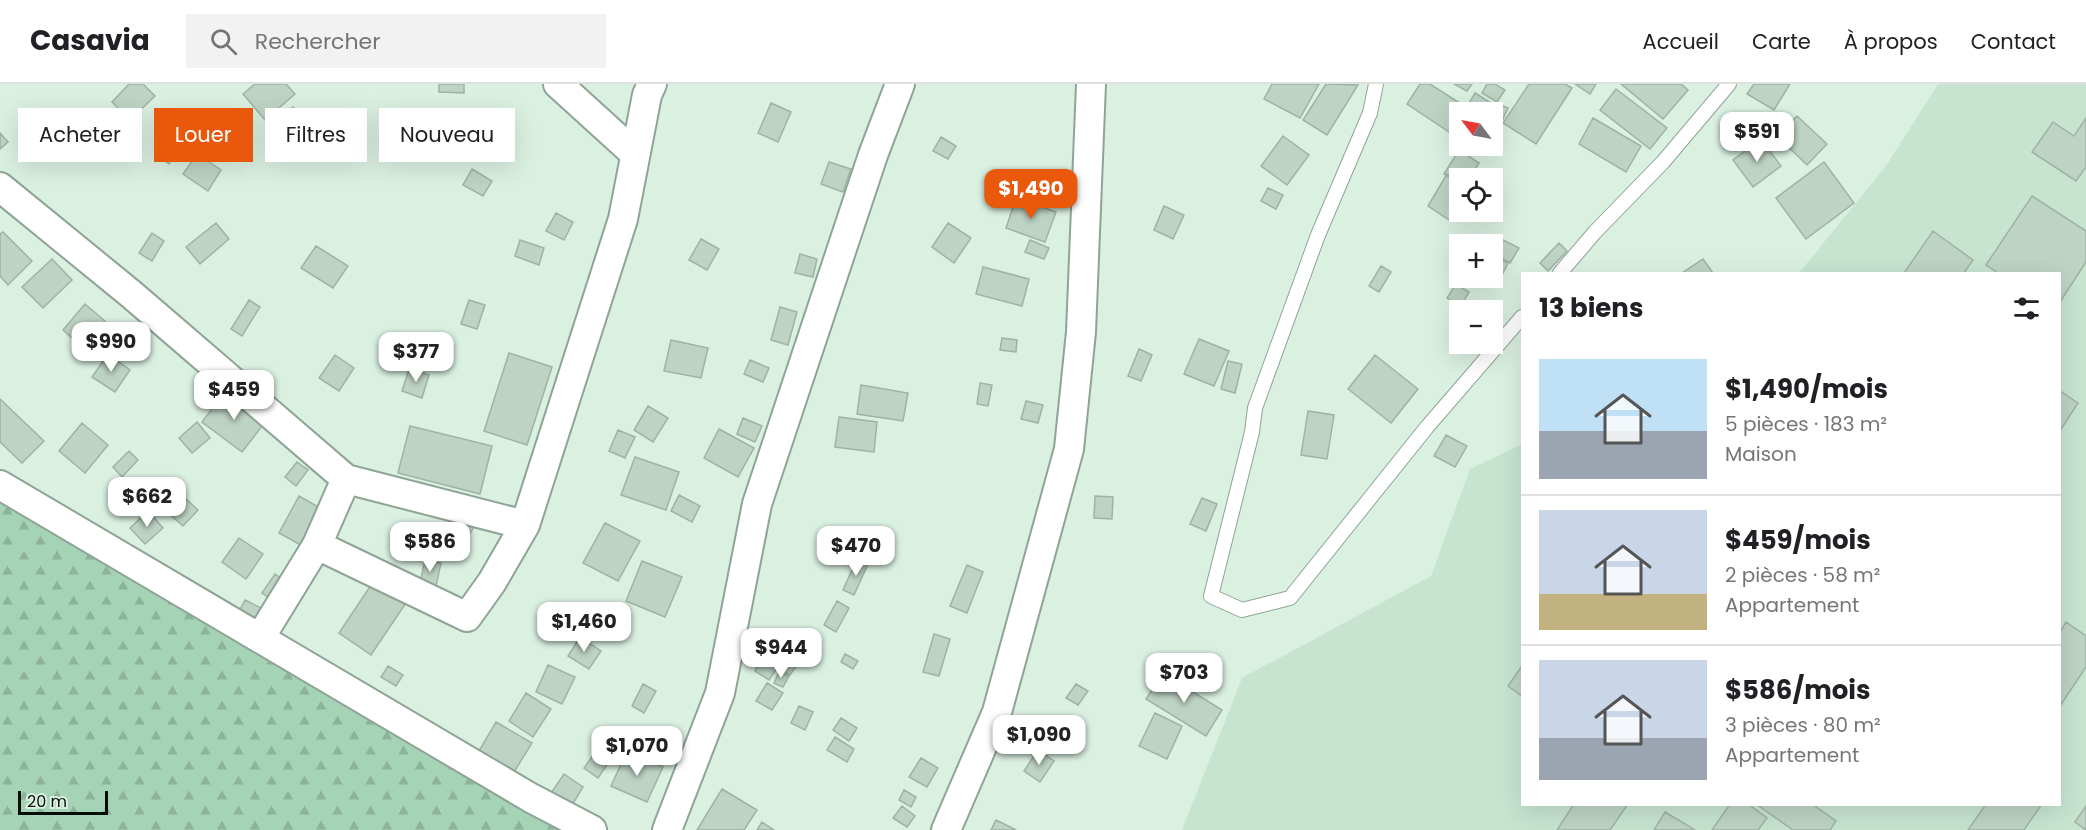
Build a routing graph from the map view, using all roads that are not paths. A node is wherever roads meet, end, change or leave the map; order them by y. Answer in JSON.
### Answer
{"nodes":[{"id":1,"x":558,"y":84,"type":"edge"},
{"id":2,"x":652,"y":84,"type":"edge"},
{"id":3,"x":900,"y":84,"type":"edge"},
{"id":4,"x":1091,"y":84,"type":"edge"},
{"id":5,"x":1376,"y":84,"type":"edge"},
{"id":6,"x":1729,"y":84,"type":"edge"},
{"id":7,"x":635,"y":154,"type":"junction"},
{"id":8,"x":0,"y":187,"type":"edge"},
{"id":9,"x":1561,"y":272,"type":"edge"},
{"id":10,"x":1521,"y":318,"type":"edge"},
{"id":11,"x":346,"y":479,"type":"junction"},
{"id":12,"x":0,"y":484,"type":"edge"},
{"id":13,"x":525,"y":525,"type":"junction"},
{"id":14,"x":317,"y":545,"type":"junction"},
{"id":15,"x":260,"y":638,"type":"junction"},
{"id":16,"x":592,"y":830,"type":"edge"},
{"id":17,"x":667,"y":830,"type":"edge"},
{"id":18,"x":946,"y":830,"type":"edge"}],
"edges":[{"from":1,"to":7,"type":"street"},
{"from":2,"to":7,"type":"street"},
{"from":3,"to":17,"type":"street"},
{"from":4,"to":18,"type":"street"},
{"from":5,"to":10,"type":"lane"},
{"from":6,"to":9,"type":"lane"},
{"from":7,"to":13,"type":"street"},
{"from":8,"to":11,"type":"street"},
{"from":11,"to":13,"type":"street"},
{"from":11,"to":14,"type":"street"},
{"from":12,"to":15,"type":"street"},
{"from":13,"to":14,"type":"street"},
{"from":14,"to":15,"type":"street"},
{"from":15,"to":16,"type":"street"}]}
